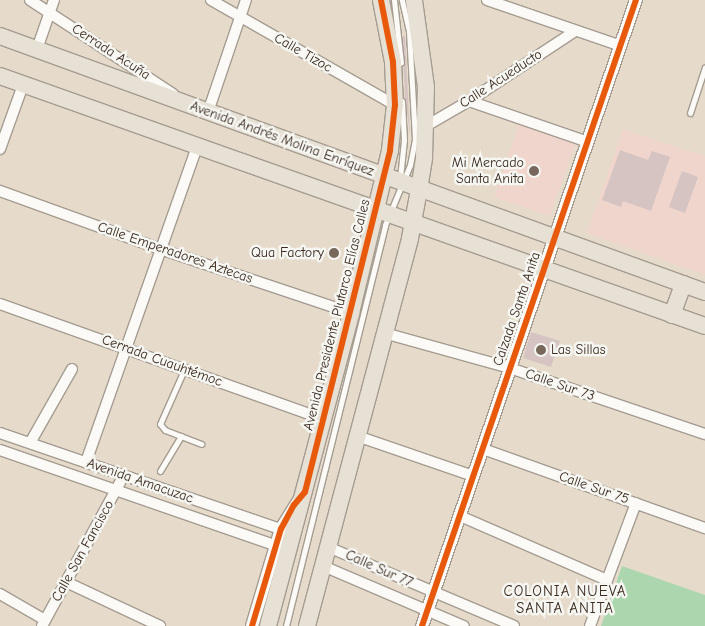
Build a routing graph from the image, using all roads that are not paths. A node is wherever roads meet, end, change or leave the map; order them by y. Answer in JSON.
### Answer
{"nodes":[{"id":1,"x":30,"y":0,"type":"edge"},
{"id":2,"x":54,"y":0,"type":"edge"},
{"id":3,"x":211,"y":0,"type":"edge"},
{"id":4,"x":246,"y":0,"type":"edge"},
{"id":5,"x":381,"y":0,"type":"edge"},
{"id":6,"x":394,"y":0,"type":"edge"},
{"id":7,"x":402,"y":0,"type":"edge"},
{"id":8,"x":414,"y":0,"type":"edge"},
{"id":9,"x":487,"y":0,"type":"edge"},
{"id":10,"x":636,"y":0,"type":"edge"},
{"id":11,"x":50,"y":12,"type":"junction"},
{"id":12,"x":240,"y":17,"type":"junction"},
{"id":13,"x":576,"y":31,"type":"junction"},
{"id":14,"x":0,"y":36,"type":"edge"},
{"id":15,"x":621,"y":46,"type":"junction"},
{"id":16,"x":37,"y":49,"type":"junction"},
{"id":17,"x":705,"y":68,"type":"edge"},
{"id":18,"x":0,"y":76,"type":"edge"},
{"id":19,"x":23,"y":85,"type":"junction"},
{"id":20,"x":470,"y":101,"type":"junction"},
{"id":21,"x":395,"y":105,"type":"junction"},
{"id":22,"x":192,"y":106,"type":"junction"},
{"id":23,"x":208,"y":112,"type":"junction"},
{"id":24,"x":690,"y":113,"type":"dead end"},
{"id":25,"x":426,"y":126,"type":"junction"},
{"id":26,"x":588,"y":142,"type":"junction"},
{"id":27,"x":197,"y":146,"type":"junction"},
{"id":28,"x":0,"y":150,"type":"edge"},
{"id":29,"x":384,"y":178,"type":"junction"},
{"id":30,"x":400,"y":183,"type":"junction"},
{"id":31,"x":419,"y":190,"type":"junction"},
{"id":32,"x":0,"y":191,"type":"edge"},
{"id":33,"x":383,"y":212,"type":"junction"},
{"id":34,"x":413,"y":222,"type":"junction"},
{"id":35,"x":555,"y":239,"type":"junction"},
{"id":36,"x":160,"y":250,"type":"junction"},
{"id":37,"x":544,"y":270,"type":"junction"},
{"id":38,"x":683,"y":284,"type":"junction"},
{"id":39,"x":705,"y":292,"type":"edge"},
{"id":40,"x":0,"y":304,"type":"edge"},
{"id":41,"x":351,"y":313,"type":"junction"},
{"id":42,"x":672,"y":315,"type":"junction"},
{"id":43,"x":705,"y":326,"type":"edge"},
{"id":44,"x":384,"y":333,"type":"junction"},
{"id":45,"x":126,"y":348,"type":"junction"},
{"id":46,"x":510,"y":368,"type":"junction"},
{"id":47,"x":184,"y":369,"type":"junction"},
{"id":48,"x":72,"y":370,"type":"dead end"},
{"id":49,"x":323,"y":419,"type":"junction"},
{"id":50,"x":0,"y":433,"type":"edge"},
{"id":51,"x":705,"y":434,"type":"edge"},
{"id":52,"x":181,"y":436,"type":"junction"},
{"id":53,"x":357,"y":436,"type":"junction"},
{"id":54,"x":30,"y":443,"type":"junction"},
{"id":55,"x":201,"y":444,"type":"dead end"},
{"id":56,"x":483,"y":449,"type":"junction"},
{"id":57,"x":0,"y":450,"type":"edge"},
{"id":58,"x":86,"y":462,"type":"junction"},
{"id":59,"x":160,"y":471,"type":"dead end"},
{"id":60,"x":124,"y":475,"type":"junction"},
{"id":61,"x":474,"y":476,"type":"junction"},
{"id":62,"x":116,"y":491,"type":"junction"},
{"id":63,"x":305,"y":492,"type":"junction"},
{"id":64,"x":636,"y":503,"type":"junction"},
{"id":65,"x":460,"y":516,"type":"junction"},
{"id":66,"x":705,"y":528,"type":"edge"},
{"id":67,"x":281,"y":529,"type":"junction"},
{"id":68,"x":275,"y":545,"type":"junction"},
{"id":69,"x":328,"y":546,"type":"junction"},
{"id":70,"x":323,"y":566,"type":"junction"},
{"id":71,"x":607,"y":580,"type":"junction"},
{"id":72,"x":66,"y":582,"type":"junction"},
{"id":73,"x":432,"y":593,"type":"junction"},
{"id":74,"x":0,"y":594,"type":"edge"},
{"id":75,"x":427,"y":611,"type":"junction"},
{"id":76,"x":44,"y":623,"type":"edge"},
{"id":77,"x":160,"y":626,"type":"edge"},
{"id":78,"x":252,"y":626,"type":"edge"},
{"id":79,"x":268,"y":626,"type":"edge"},
{"id":80,"x":286,"y":626,"type":"edge"},
{"id":81,"x":307,"y":626,"type":"edge"},
{"id":82,"x":422,"y":626,"type":"edge"},
{"id":83,"x":464,"y":626,"type":"edge"},
{"id":84,"x":514,"y":626,"type":"edge"},
{"id":85,"x":590,"y":626,"type":"edge"}],
"edges":[{"from":1,"to":11,"type":"street","name":"Cerrada Acuña"},
{"from":2,"to":11,"type":"street"},
{"from":3,"to":12,"type":"street","name":"Calle Tizoc"},
{"from":4,"to":12,"type":"street"},
{"from":5,"to":21,"type":"main road","name":"Avenida Presidente Plutarco Elías Calles"},
{"from":6,"to":30,"type":"lane"},
{"from":7,"to":30,"type":"lane"},
{"from":8,"to":25,"type":"main road"},
{"from":9,"to":13,"type":"street"},
{"from":10,"to":15,"type":"street","name":"Calzada Santa Anita"},
{"from":11,"to":16,"type":"street"},
{"from":11,"to":22,"type":"street","name":"Cerrada Acuña"},
{"from":12,"to":21,"type":"street","name":"Calle Tizoc"},
{"from":12,"to":23,"type":"street"},
{"from":13,"to":15,"type":"street"},
{"from":13,"to":20,"type":"street","name":"Calle Acueducto"},
{"from":14,"to":16,"type":"main road","name":"Avenida Andrés Molina Enríquez"},
{"from":15,"to":26,"type":"street","name":"Calzada Santa Anita"},
{"from":16,"to":22,"type":"main road","name":"Avenida Andrés Molina Enríquez"},
{"from":17,"to":24,"type":"lane"},
{"from":18,"to":19,"type":"main road"},
{"from":19,"to":27,"type":"main road"},
{"from":19,"to":28,"type":"street"},
{"from":20,"to":25,"type":"street","name":"Calle Acueducto"},
{"from":20,"to":26,"type":"street"},
{"from":21,"to":29,"type":"main road","name":"Avenida Presidente Plutarco Elías Calles"},
{"from":22,"to":23,"type":"main road","name":"Avenida Andrés Molina Enríquez"},
{"from":23,"to":29,"type":"main road","name":"Avenida Andrés Molina Enríquez"},
{"from":25,"to":31,"type":"main road"},
{"from":26,"to":35,"type":"street","name":"Calzada Santa Anita"},
{"from":27,"to":33,"type":"main road"},
{"from":27,"to":36,"type":"street"},
{"from":29,"to":30,"type":"main road","name":"Avenida Andrés Molina Enríquez"},
{"from":29,"to":33,"type":"main road","name":"Avenida Presidente Plutarco Elías Calles"},
{"from":30,"to":31,"type":"main road","name":"Avenida Andrés Molina Enríquez"},
{"from":30,"to":33,"type":"lane"},
{"from":31,"to":34,"type":"main road"},
{"from":31,"to":35,"type":"main road","name":"Avenida Andrés Molina Enríquez"},
{"from":32,"to":36,"type":"street","name":"Calle Emperadores Aztecas"},
{"from":33,"to":34,"type":"main road"},
{"from":33,"to":41,"type":"main road","name":"Avenida Presidente Plutarco Elías Calles"},
{"from":33,"to":80,"type":"lane"},
{"from":34,"to":37,"type":"main road"},
{"from":34,"to":44,"type":"main road"},
{"from":35,"to":37,"type":"street","name":"Calzada Santa Anita"},
{"from":35,"to":38,"type":"main road","name":"Avenida Andrés Molina Enríquez"},
{"from":36,"to":41,"type":"street","name":"Calle Emperadores Aztecas"},
{"from":36,"to":45,"type":"street"},
{"from":37,"to":42,"type":"main road"},
{"from":37,"to":46,"type":"street","name":"Calzada Santa Anita"},
{"from":38,"to":39,"type":"main road","name":"Avenida Andrés Molina Enríquez"},
{"from":38,"to":42,"type":"main road"},
{"from":40,"to":45,"type":"street","name":"Cerrada Cuauhtémoc"},
{"from":41,"to":49,"type":"main road","name":"Avenida Presidente Plutarco Elías Calles"},
{"from":42,"to":43,"type":"main road"},
{"from":44,"to":46,"type":"street","name":"Calle Sur 73"},
{"from":44,"to":53,"type":"main road"},
{"from":45,"to":47,"type":"street","name":"Cerrada Cuauhtémoc"},
{"from":45,"to":58,"type":"street"},
{"from":46,"to":51,"type":"street","name":"Calle Sur 73"},
{"from":46,"to":56,"type":"street","name":"Calzada Santa Anita"},
{"from":47,"to":49,"type":"street","name":"Cerrada Cuauhtémoc"},
{"from":47,"to":52,"type":"lane"},
{"from":48,"to":54,"type":"street"},
{"from":49,"to":63,"type":"main road","name":"Avenida Presidente Plutarco Elías Calles"},
{"from":50,"to":54,"type":"street","name":"Avenida Amacuzac"},
{"from":52,"to":55,"type":"lane"},
{"from":52,"to":59,"type":"lane"},
{"from":53,"to":61,"type":"street"},
{"from":53,"to":69,"type":"main road"},
{"from":54,"to":58,"type":"street","name":"Avenida Amacuzac"},
{"from":56,"to":61,"type":"street","name":"Calzada Santa Anita"},
{"from":56,"to":64,"type":"street","name":"Calle Sur 75"},
{"from":57,"to":62,"type":"street","name":"Avenida Amacuzac"},
{"from":58,"to":60,"type":"street","name":"Avenida Amacuzac"},
{"from":60,"to":62,"type":"street","name":"Calle San Fancisco"},
{"from":60,"to":67,"type":"street","name":"Avenida Amacuzac"},
{"from":61,"to":65,"type":"street","name":"Calzada Santa Anita"},
{"from":62,"to":68,"type":"street","name":"Avenida Amacuzac"},
{"from":62,"to":72,"type":"street","name":"Calle San Fancisco"},
{"from":63,"to":67,"type":"street","name":"Avenida Presidente Plutarco Elías Calles"},
{"from":63,"to":79,"type":"main road","name":"Avenida Presidente Plutarco Elías Calles"},
{"from":64,"to":66,"type":"street","name":"Calle Sur 75"},
{"from":64,"to":71,"type":"street"},
{"from":65,"to":71,"type":"street"},
{"from":65,"to":73,"type":"street","name":"Calzada Santa Anita"},
{"from":67,"to":68,"type":"street","name":"Avenida Presidente Plutarco Elías Calles"},
{"from":68,"to":78,"type":"street","name":"Avenida Presidente Plutarco Elías Calles"},
{"from":69,"to":70,"type":"main road"},
{"from":69,"to":73,"type":"street","name":"Calle Sur 77"},
{"from":70,"to":75,"type":"street","name":"Calle Sur 77"},
{"from":70,"to":81,"type":"main road"},
{"from":71,"to":85,"type":"street"},
{"from":72,"to":76,"type":"street","name":"Calle San Fancisco"},
{"from":72,"to":77,"type":"street"},
{"from":73,"to":75,"type":"street","name":"Calzada Santa Anita"},
{"from":73,"to":84,"type":"street","name":"Calle Sur 77"},
{"from":74,"to":76,"type":"street"},
{"from":75,"to":82,"type":"street","name":"Calzada Santa Anita"},
{"from":75,"to":83,"type":"street","name":"Calle Sur 77"}]}
